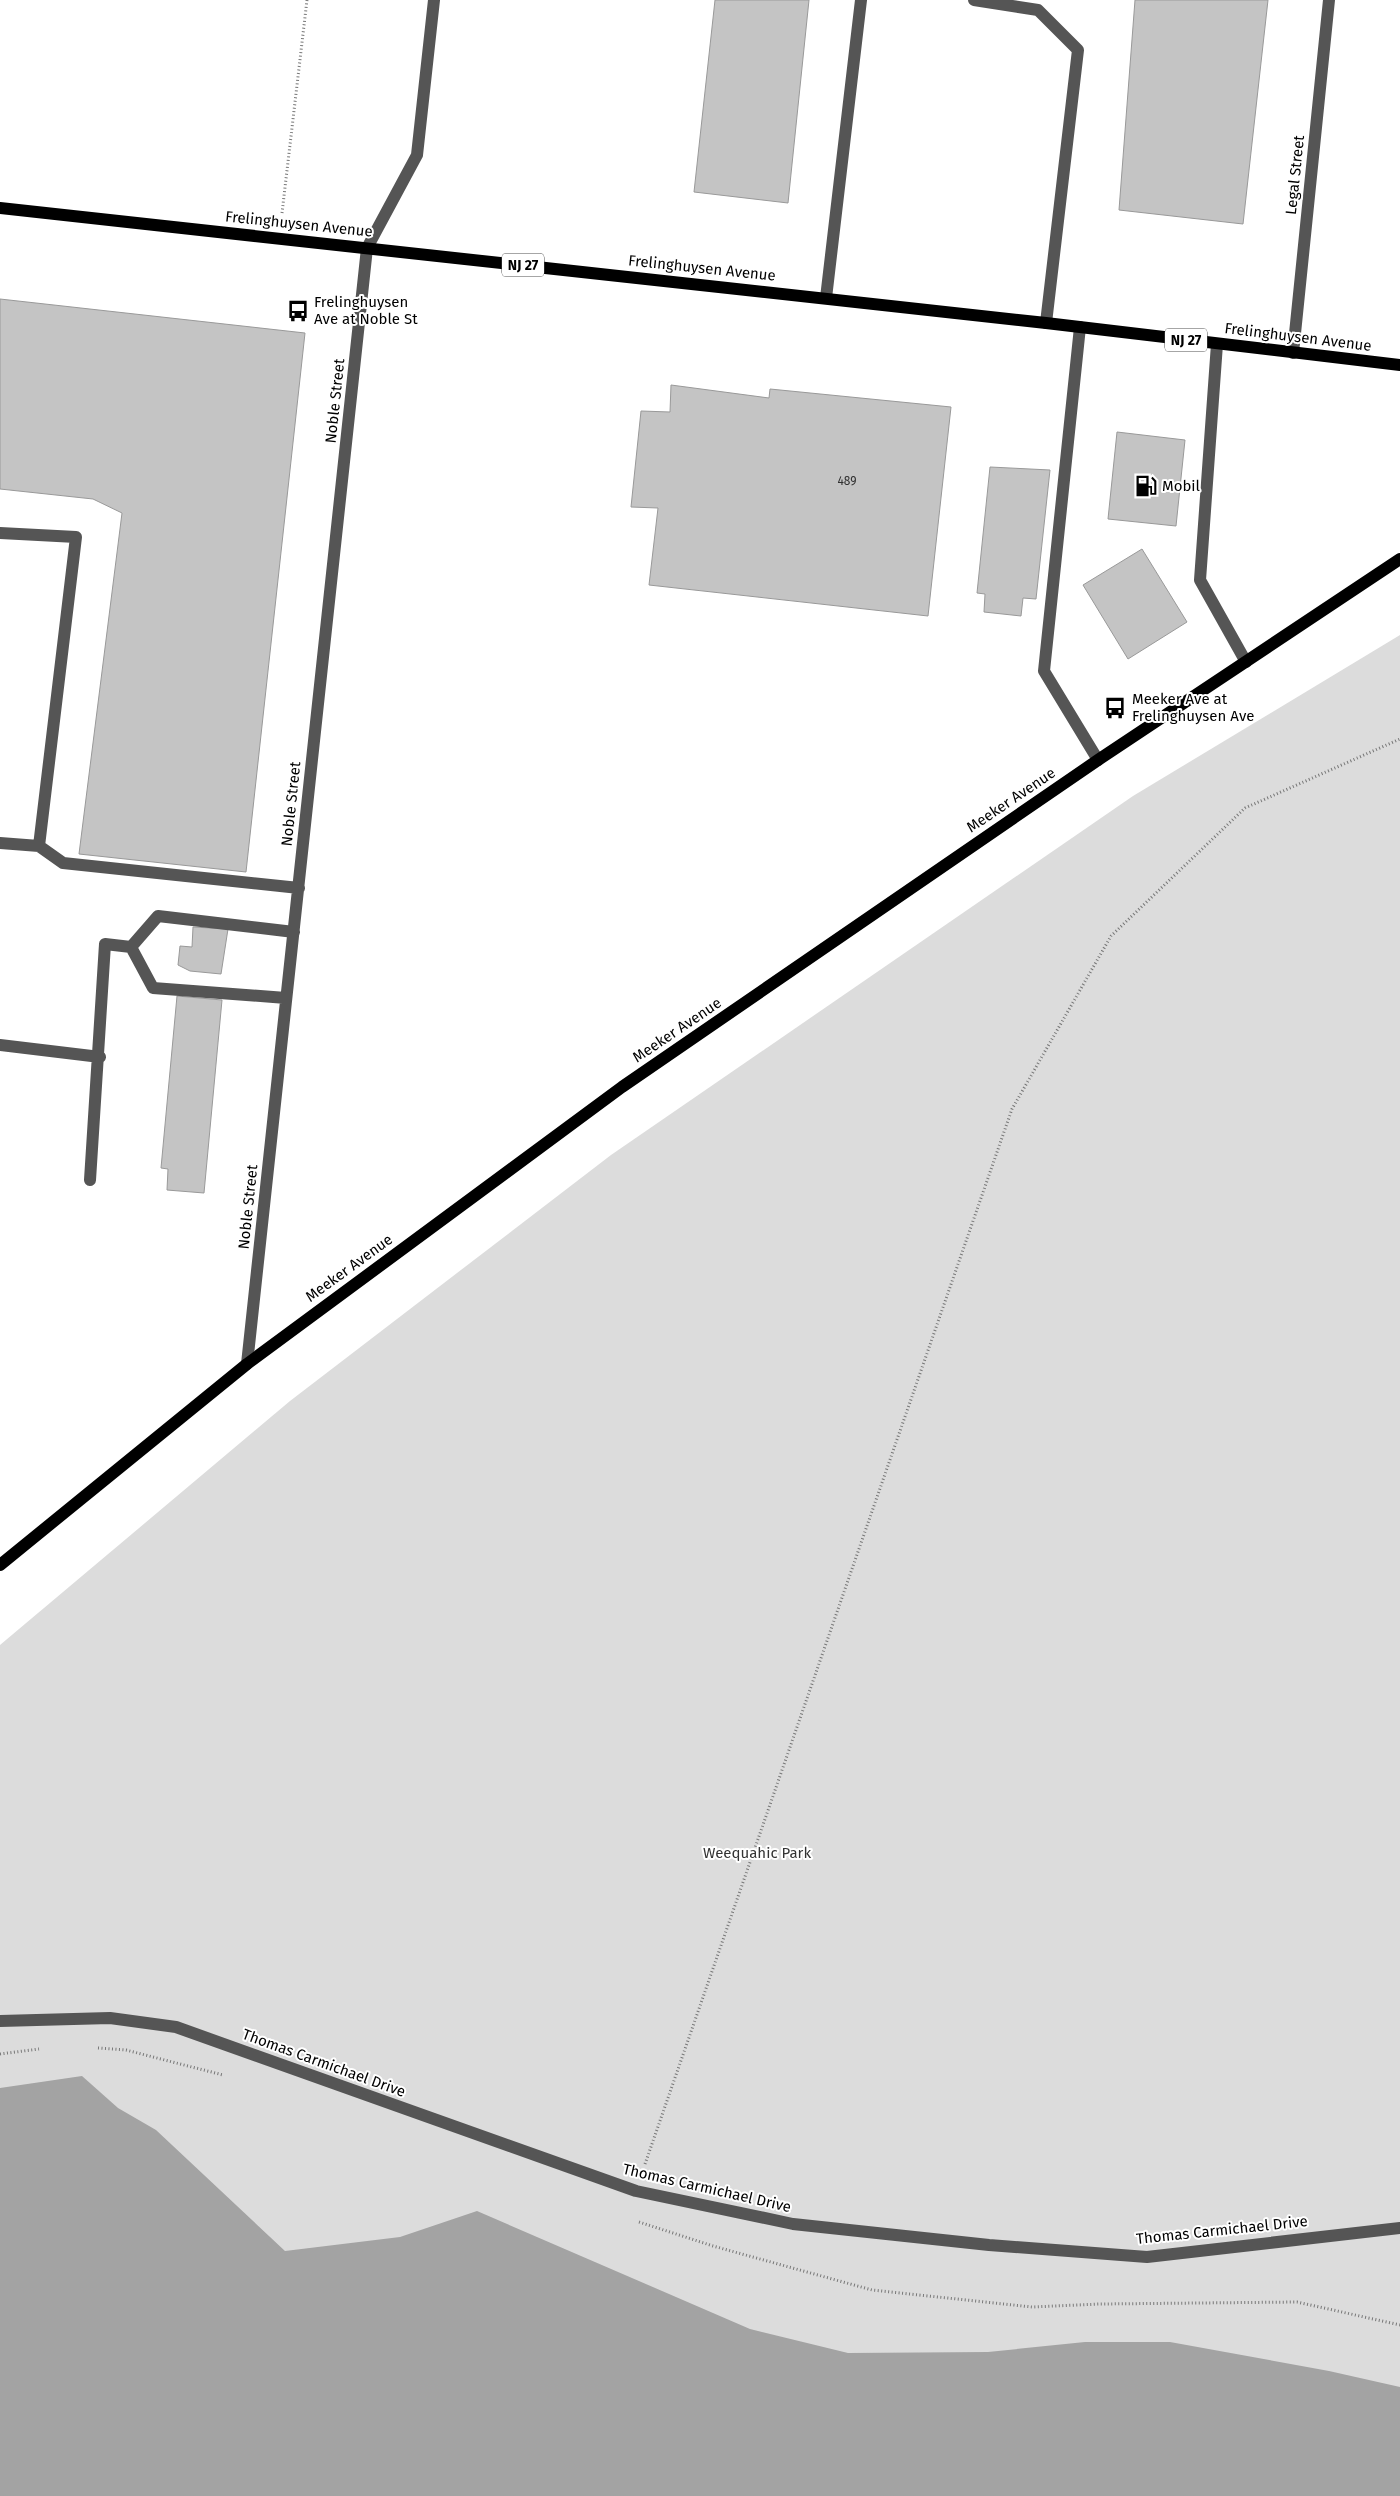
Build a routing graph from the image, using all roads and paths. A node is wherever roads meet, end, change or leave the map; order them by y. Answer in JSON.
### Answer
{"nodes":[{"id":1,"x":306,"y":0,"type":"edge"},
{"id":2,"x":434,"y":0,"type":"edge"},
{"id":3,"x":861,"y":0,"type":"edge"},
{"id":4,"x":974,"y":0,"type":"edge"},
{"id":5,"x":1329,"y":0,"type":"edge"},
{"id":6,"x":0,"y":208,"type":"edge"},
{"id":7,"x":279,"y":238,"type":"junction"},
{"id":8,"x":368,"y":248,"type":"junction"},
{"id":9,"x":826,"y":298,"type":"junction"},
{"id":10,"x":1046,"y":323,"type":"junction"},
{"id":11,"x":1080,"y":327,"type":"junction"},
{"id":12,"x":1216,"y":344,"type":"junction"},
{"id":13,"x":1294,"y":353,"type":"junction"},
{"id":14,"x":1400,"y":365,"type":"edge"},
{"id":15,"x":0,"y":533,"type":"edge"},
{"id":16,"x":1400,"y":560,"type":"edge"},
{"id":17,"x":1246,"y":662,"type":"junction"},
{"id":18,"x":1400,"y":739,"type":"edge"},
{"id":19,"x":1098,"y":760,"type":"junction"},
{"id":20,"x":0,"y":842,"type":"edge"},
{"id":21,"x":39,"y":846,"type":"junction"},
{"id":22,"x":298,"y":888,"type":"junction"},
{"id":23,"x":294,"y":932,"type":"junction"},
{"id":24,"x":132,"y":947,"type":"junction"},
{"id":25,"x":286,"y":998,"type":"junction"},
{"id":26,"x":0,"y":1045,"type":"edge"},
{"id":27,"x":100,"y":1058,"type":"junction"},
{"id":28,"x":90,"y":1180,"type":"dead end"},
{"id":29,"x":247,"y":1364,"type":"junction"},
{"id":30,"x":0,"y":1565,"type":"edge"},
{"id":31,"x":0,"y":2021,"type":"edge"},
{"id":32,"x":636,"y":2191,"type":"junction"},
{"id":33,"x":1400,"y":2228,"type":"edge"}],
"edges":[{"from":1,"to":7,"type":"path"},
{"from":2,"to":8,"type":"street"},
{"from":3,"to":9,"type":"street"},
{"from":4,"to":10,"type":"street"},
{"from":5,"to":13,"type":"street","name":"Legal Street"},
{"from":6,"to":7,"type":"main road","name":"Frelinghuysen Avenue","number":"NJ 27"},
{"from":7,"to":8,"type":"main road","name":"Frelinghuysen Avenue","number":"NJ 27"},
{"from":8,"to":9,"type":"main road","name":"Frelinghuysen Avenue","number":"NJ 27"},
{"from":8,"to":22,"type":"street","name":"Noble Street"},
{"from":9,"to":10,"type":"main road","name":"Frelinghuysen Avenue","number":"NJ 27"},
{"from":10,"to":11,"type":"main road","name":"Frelinghuysen Avenue","number":"NJ 27"},
{"from":11,"to":12,"type":"main road","name":"Frelinghuysen Avenue","number":"NJ 27"},
{"from":11,"to":19,"type":"street"},
{"from":12,"to":13,"type":"main road","name":"Frelinghuysen Avenue","number":"NJ 27"},
{"from":12,"to":17,"type":"street"},
{"from":13,"to":14,"type":"main road","name":"Frelinghuysen Avenue","number":"NJ 27"},
{"from":15,"to":21,"type":"street"},
{"from":16,"to":17,"type":"main road","name":"Meeker Avenue"},
{"from":17,"to":19,"type":"main road","name":"Meeker Avenue"},
{"from":18,"to":32,"type":"path"},
{"from":19,"to":29,"type":"main road","name":"Meeker Avenue"},
{"from":20,"to":21,"type":"street"},
{"from":21,"to":22,"type":"street"},
{"from":22,"to":23,"type":"street","name":"Noble Street"},
{"from":23,"to":24,"type":"street"},
{"from":23,"to":25,"type":"street","name":"Noble Street"},
{"from":24,"to":25,"type":"street"},
{"from":24,"to":27,"type":"street"},
{"from":25,"to":29,"type":"street","name":"Noble Street"},
{"from":26,"to":27,"type":"street"},
{"from":27,"to":28,"type":"street"},
{"from":29,"to":30,"type":"main road","name":"Meeker Avenue"},
{"from":31,"to":32,"type":"street","name":"Thomas Carmichael Drive"},
{"from":32,"to":33,"type":"street","name":"Thomas Carmichael Drive"}]}
